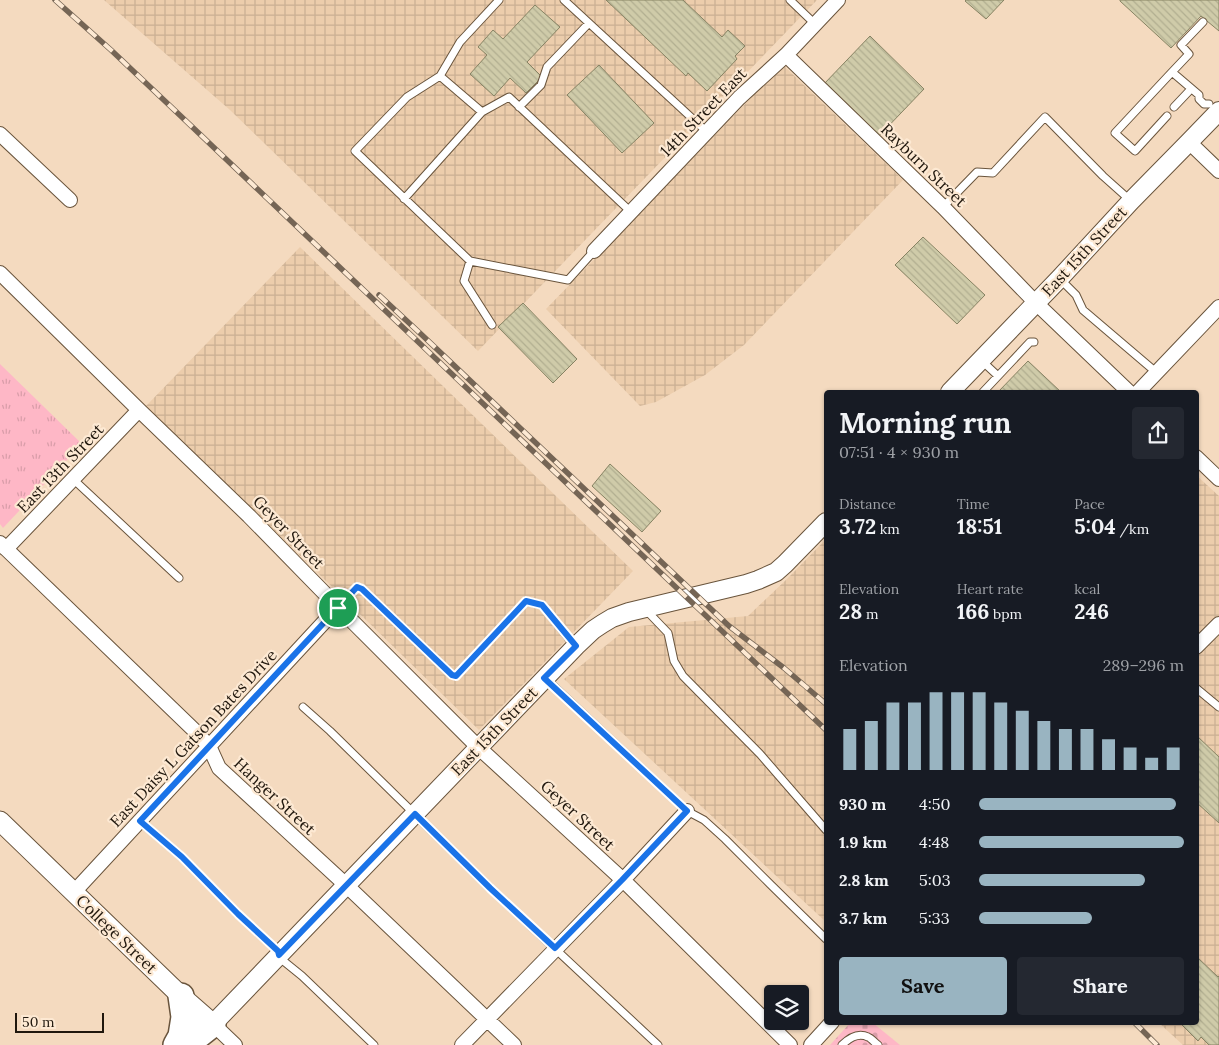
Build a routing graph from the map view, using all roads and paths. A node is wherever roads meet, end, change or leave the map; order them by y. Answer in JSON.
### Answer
{"nodes":[{"id":1,"x":499,"y":0,"type":"edge"},
{"id":2,"x":564,"y":0,"type":"edge"},
{"id":3,"x":790,"y":0,"type":"edge"},
{"id":4,"x":838,"y":0,"type":"edge"},
{"id":5,"x":1203,"y":22,"type":"dead end"},
{"id":6,"x":589,"y":23,"type":"junction"},
{"id":7,"x":815,"y":24,"type":"junction"},
{"id":8,"x":786,"y":55,"type":"junction"},
{"id":9,"x":1172,"y":72,"type":"junction"},
{"id":10,"x":440,"y":76,"type":"junction"},
{"id":11,"x":1191,"y":88,"type":"junction"},
{"id":12,"x":519,"y":107,"type":"junction"},
{"id":13,"x":1174,"y":107,"type":"dead end"},
{"id":14,"x":1215,"y":109,"type":"edge"},
{"id":15,"x":482,"y":112,"type":"junction"},
{"id":16,"x":1167,"y":116,"type":"dead end"},
{"id":17,"x":707,"y":132,"type":"junction"},
{"id":18,"x":0,"y":134,"type":"edge"},
{"id":19,"x":1189,"y":142,"type":"junction"},
{"id":20,"x":1219,"y":171,"type":"edge"},
{"id":21,"x":404,"y":199,"type":"junction"},
{"id":22,"x":70,"y":200,"type":"dead end"},
{"id":23,"x":1131,"y":201,"type":"junction"},
{"id":24,"x":943,"y":207,"type":"junction"},
{"id":25,"x":631,"y":212,"type":"junction"},
{"id":26,"x":594,"y":251,"type":"joint"},
{"id":27,"x":470,"y":261,"type":"junction"},
{"id":28,"x":0,"y":273,"type":"edge"},
{"id":29,"x":1059,"y":279,"type":"junction"},
{"id":30,"x":1036,"y":303,"type":"junction"},
{"id":31,"x":1219,"y":307,"type":"edge"},
{"id":32,"x":492,"y":326,"type":"dead end"},
{"id":33,"x":1034,"y":342,"type":"dead end"},
{"id":34,"x":981,"y":360,"type":"junction"},
{"id":35,"x":1157,"y":373,"type":"junction"},
{"id":36,"x":998,"y":376,"type":"junction"},
{"id":37,"x":952,"y":390,"type":"edge"},
{"id":38,"x":985,"y":390,"type":"edge"},
{"id":39,"x":1127,"y":390,"type":"edge"},
{"id":40,"x":1140,"y":390,"type":"edge"},
{"id":41,"x":139,"y":410,"type":"junction"},
{"id":42,"x":1199,"y":460,"type":"edge"},
{"id":43,"x":73,"y":479,"type":"junction"},
{"id":44,"x":1219,"y":479,"type":"edge"},
{"id":45,"x":824,"y":524,"type":"edge"},
{"id":46,"x":3,"y":546,"type":"edge"},
{"id":47,"x":179,"y":578,"type":"dead end"},
{"id":48,"x":338,"y":608,"type":"junction"},
{"id":49,"x":644,"y":608,"type":"junction"},
{"id":50,"x":1219,"y":624,"type":"edge"},
{"id":51,"x":1199,"y":644,"type":"edge"},
{"id":52,"x":576,"y":646,"type":"junction"},
{"id":53,"x":544,"y":678,"type":"junction"},
{"id":54,"x":1199,"y":690,"type":"edge"},
{"id":55,"x":303,"y":706,"type":"dead end"},
{"id":56,"x":1219,"y":707,"type":"edge"},
{"id":57,"x":209,"y":746,"type":"junction"},
{"id":58,"x":478,"y":746,"type":"junction"},
{"id":59,"x":687,"y":811,"type":"junction"},
{"id":60,"x":415,"y":814,"type":"junction"},
{"id":61,"x":140,"y":821,"type":"junction"},
{"id":62,"x":824,"y":828,"type":"edge"},
{"id":63,"x":3,"y":829,"type":"edge"},
{"id":64,"x":622,"y":880,"type":"junction"},
{"id":65,"x":346,"y":885,"type":"junction"},
{"id":66,"x":74,"y":892,"type":"junction"},
{"id":67,"x":824,"y":937,"type":"edge"},
{"id":68,"x":555,"y":948,"type":"junction"},
{"id":69,"x":279,"y":955,"type":"junction"},
{"id":70,"x":181,"y":996,"type":"junction"},
{"id":71,"x":487,"y":1019,"type":"junction"},
{"id":72,"x":213,"y":1024,"type":"junction"},
{"id":73,"x":829,"y":1025,"type":"edge"},
{"id":74,"x":176,"y":1045,"type":"edge"},
{"id":75,"x":186,"y":1045,"type":"edge"},
{"id":76,"x":235,"y":1045,"type":"edge"},
{"id":77,"x":374,"y":1045,"type":"edge"},
{"id":78,"x":462,"y":1045,"type":"edge"},
{"id":79,"x":514,"y":1045,"type":"edge"},
{"id":80,"x":658,"y":1045,"type":"edge"},
{"id":81,"x":790,"y":1045,"type":"edge"},
{"id":82,"x":811,"y":1045,"type":"edge"},
{"id":83,"x":842,"y":1045,"type":"edge"},
{"id":84,"x":878,"y":1045,"type":"edge"}],
"edges":[{"from":1,"to":10,"type":"lane"},
{"from":2,"to":6,"type":"lane"},
{"from":3,"to":7,"type":"lane"},
{"from":4,"to":7,"type":"street","name":"14th Street East"},
{"from":5,"to":9,"type":"lane"},
{"from":6,"to":12,"type":"lane"},
{"from":6,"to":17,"type":"lane"},
{"from":7,"to":8,"type":"street","name":"14th Street East"},
{"from":8,"to":17,"type":"street","name":"14th Street East"},
{"from":8,"to":24,"type":"street","name":"Rayburn Street"},
{"from":9,"to":11,"type":"lane"},
{"from":9,"to":16,"type":"lane"},
{"from":10,"to":15,"type":"lane"},
{"from":10,"to":21,"type":"lane"},
{"from":11,"to":13,"type":"lane"},
{"from":11,"to":14,"type":"lane"},
{"from":12,"to":15,"type":"lane"},
{"from":12,"to":25,"type":"lane"},
{"from":14,"to":19,"type":"street","name":"East 15th Street"},
{"from":15,"to":21,"type":"lane"},
{"from":17,"to":25,"type":"street","name":"14th Street East"},
{"from":18,"to":22,"type":"street"},
{"from":19,"to":20,"type":"street"},
{"from":19,"to":23,"type":"street","name":"East 15th Street"},
{"from":21,"to":27,"type":"lane"},
{"from":23,"to":24,"type":"lane"},
{"from":23,"to":29,"type":"street","name":"East 15th Street"},
{"from":24,"to":30,"type":"street","name":"Rayburn Street"},
{"from":25,"to":26,"type":"street","name":"14th Street East"},
{"from":26,"to":27,"type":"lane"},
{"from":27,"to":32,"type":"lane"},
{"from":28,"to":41,"type":"street","name":"Geyer Street"},
{"from":29,"to":30,"type":"street","name":"East 15th Street"},
{"from":29,"to":35,"type":"lane"},
{"from":30,"to":34,"type":"street","name":"East 15th Street"},
{"from":30,"to":39,"type":"street","name":"Rayburn Street"},
{"from":31,"to":35,"type":"street"},
{"from":33,"to":36,"type":"lane"},
{"from":34,"to":36,"type":"lane"},
{"from":34,"to":37,"type":"street","name":"East 15th Street"},
{"from":35,"to":40,"type":"street"},
{"from":36,"to":38,"type":"lane"},
{"from":41,"to":43,"type":"street","name":"East 13th Street"},
{"from":41,"to":48,"type":"street","name":"Geyer Street"},
{"from":42,"to":44,"type":"street"},
{"from":43,"to":46,"type":"street","name":"East 13th Street"},
{"from":43,"to":47,"type":"lane"},
{"from":45,"to":49,"type":"street","name":"East 15th Street"},
{"from":46,"to":57,"type":"street","name":"Hanger Street"},
{"from":48,"to":52,"type":"lane"},
{"from":48,"to":57,"type":"street","name":"East Daisy L Gatson Bates Drive"},
{"from":48,"to":58,"type":"street","name":"Geyer Street"},
{"from":49,"to":52,"type":"street","name":"East 15th Street"},
{"from":49,"to":62,"type":"lane"},
{"from":50,"to":51,"type":"street"},
{"from":52,"to":53,"type":"street","name":"East 15th Street"},
{"from":53,"to":58,"type":"street","name":"East 15th Street"},
{"from":53,"to":59,"type":"lane"},
{"from":54,"to":56,"type":"lane"},
{"from":55,"to":60,"type":"lane"},
{"from":57,"to":61,"type":"street","name":"East Daisy L Gatson Bates Drive"},
{"from":57,"to":65,"type":"street","name":"Hanger Street"},
{"from":58,"to":60,"type":"street","name":"East 15th Street"},
{"from":58,"to":64,"type":"street","name":"Geyer Street"},
{"from":59,"to":64,"type":"street"},
{"from":59,"to":67,"type":"lane"},
{"from":60,"to":65,"type":"street","name":"East 15th Street"},
{"from":60,"to":68,"type":"lane"},
{"from":61,"to":66,"type":"street","name":"East Daisy L Gatson Bates Drive"},
{"from":61,"to":69,"type":"lane"},
{"from":63,"to":66,"type":"main road","name":"College Street"},
{"from":64,"to":68,"type":"street"},
{"from":64,"to":81,"type":"street","name":"Geyer Street"},
{"from":65,"to":69,"type":"street","name":"East 15th Street"},
{"from":65,"to":71,"type":"street","name":"Hanger Street"},
{"from":66,"to":70,"type":"main road","name":"College Street"},
{"from":68,"to":71,"type":"street"},
{"from":68,"to":80,"type":"lane"},
{"from":69,"to":72,"type":"street","name":"East 15th Street"},
{"from":69,"to":77,"type":"lane"},
{"from":70,"to":72,"type":"main road","name":"College Street"},
{"from":70,"to":74,"type":"highway"},
{"from":71,"to":78,"type":"street"},
{"from":71,"to":79,"type":"street","name":"Hanger Street"},
{"from":72,"to":75,"type":"highway"},
{"from":72,"to":76,"type":"street","name":"College Street"},
{"from":73,"to":82,"type":"street"},
{"from":83,"to":84,"type":"lane"}]}
